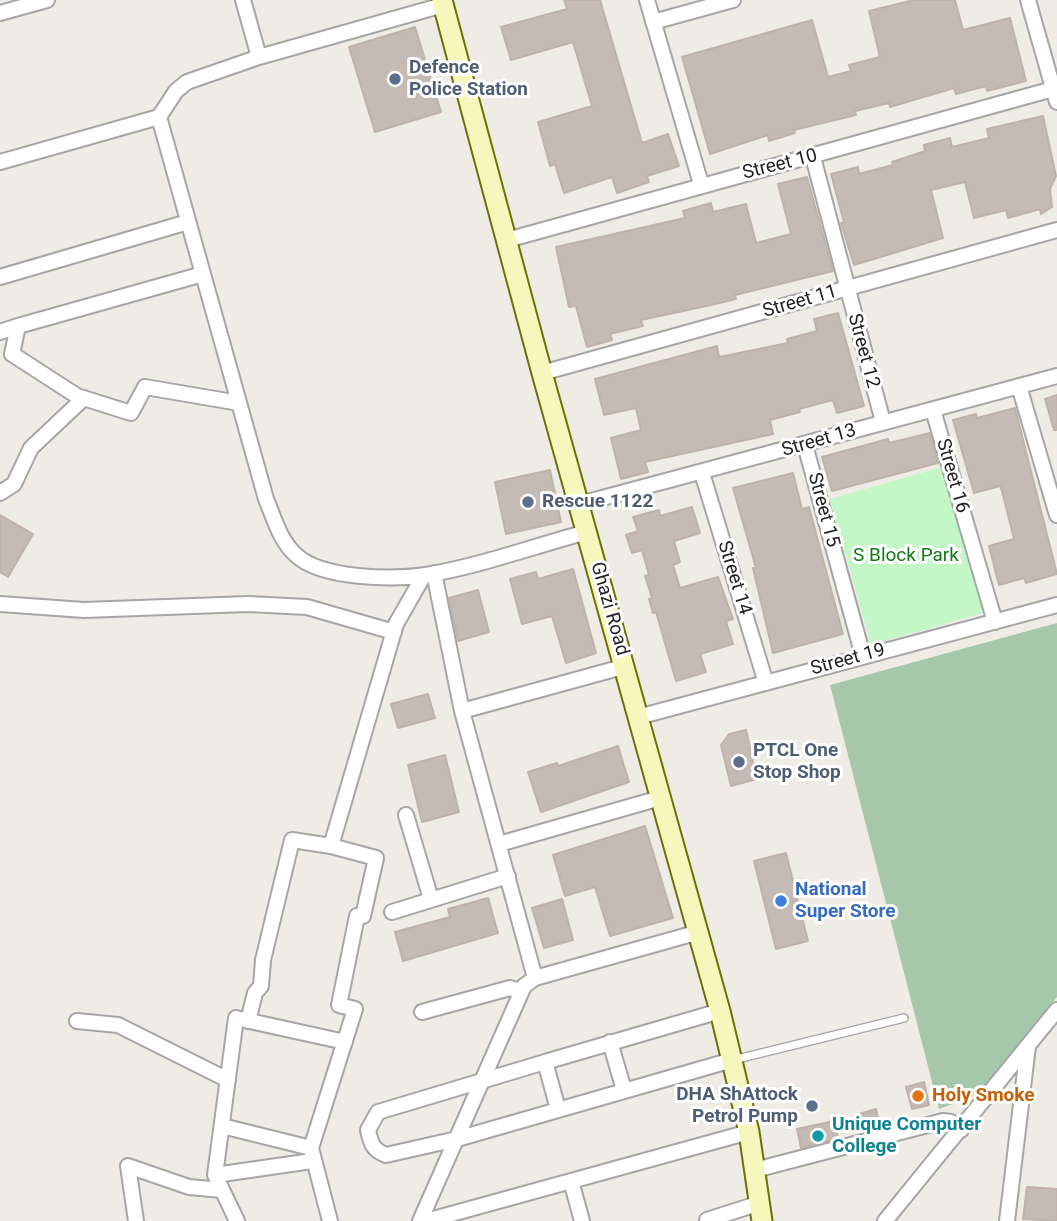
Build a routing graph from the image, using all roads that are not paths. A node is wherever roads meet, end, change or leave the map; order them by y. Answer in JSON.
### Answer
{"nodes":[{"id":1,"x":47,"y":0,"type":"edge"},
{"id":2,"x":243,"y":0,"type":"edge"},
{"id":3,"x":647,"y":0,"type":"edge"},
{"id":4,"x":733,"y":0,"type":"edge"},
{"id":5,"x":1028,"y":0,"type":"edge"},
{"id":6,"x":442,"y":2,"type":"edge"},
{"id":7,"x":0,"y":13,"type":"edge"},
{"id":8,"x":653,"y":22,"type":"junction"},
{"id":9,"x":259,"y":57,"type":"junction"},
{"id":10,"x":1055,"y":95,"type":"edge"},
{"id":11,"x":159,"y":117,"type":"junction"},
{"id":12,"x":813,"y":157,"type":"junction"},
{"id":13,"x":0,"y":162,"type":"edge"},
{"id":14,"x":701,"y":184,"type":"junction"},
{"id":15,"x":188,"y":222,"type":"junction"},
{"id":16,"x":1057,"y":230,"type":"edge"},
{"id":17,"x":507,"y":240,"type":"junction"},
{"id":18,"x":203,"y":274,"type":"junction"},
{"id":19,"x":0,"y":277,"type":"edge"},
{"id":20,"x":846,"y":289,"type":"junction"},
{"id":21,"x":18,"y":326,"type":"junction"},
{"id":22,"x":0,"y":332,"type":"edge"},
{"id":23,"x":542,"y":373,"type":"junction"},
{"id":24,"x":1057,"y":376,"type":"edge"},
{"id":25,"x":1019,"y":386,"type":"junction"},
{"id":26,"x":84,"y":398,"type":"junction"},
{"id":27,"x":239,"y":403,"type":"junction"},
{"id":28,"x":933,"y":410,"type":"junction"},
{"id":29,"x":883,"y":422,"type":"junction"},
{"id":30,"x":805,"y":445,"type":"junction"},
{"id":31,"x":702,"y":473,"type":"junction"},
{"id":32,"x":0,"y":493,"type":"edge"},
{"id":33,"x":580,"y":504,"type":"junction"},
{"id":34,"x":1057,"y":515,"type":"edge"},
{"id":35,"x":587,"y":531,"type":"junction"},
{"id":36,"x":429,"y":574,"type":"junction"},
{"id":37,"x":0,"y":604,"type":"edge"},
{"id":38,"x":1057,"y":605,"type":"edge"},
{"id":39,"x":995,"y":622,"type":"junction"},
{"id":40,"x":394,"y":632,"type":"junction"},
{"id":41,"x":863,"y":656,"type":"junction"},
{"id":42,"x":626,"y":666,"type":"junction"},
{"id":43,"x":766,"y":683,"type":"junction"},
{"id":44,"x":462,"y":711,"type":"junction"},
{"id":45,"x":638,"y":717,"type":"junction"},
{"id":46,"x":660,"y":798,"type":"junction"},
{"id":47,"x":406,"y":816,"type":"dead end"},
{"id":48,"x":499,"y":844,"type":"junction"},
{"id":49,"x":331,"y":846,"type":"junction"},
{"id":50,"x":508,"y":876,"type":"junction"},
{"id":51,"x":431,"y":899,"type":"junction"},
{"id":52,"x":392,"y":912,"type":"dead end"},
{"id":53,"x":699,"y":932,"type":"junction"},
{"id":54,"x":535,"y":978,"type":"junction"},
{"id":55,"x":520,"y":991,"type":"junction"},
{"id":56,"x":1057,"y":1010,"type":"edge"},
{"id":57,"x":720,"y":1011,"type":"junction"},
{"id":58,"x":422,"y":1012,"type":"dead end"},
{"id":59,"x":904,"y":1018,"type":"dead end"},
{"id":60,"x":76,"y":1021,"type":"dead end"},
{"id":61,"x":248,"y":1021,"type":"junction"},
{"id":62,"x":345,"y":1042,"type":"junction"},
{"id":63,"x":610,"y":1042,"type":"junction"},
{"id":64,"x":1028,"y":1046,"type":"junction"},
{"id":65,"x":732,"y":1060,"type":"junction"},
{"id":66,"x":545,"y":1062,"type":"junction"},
{"id":67,"x":228,"y":1080,"type":"junction"},
{"id":68,"x":481,"y":1082,"type":"junction"},
{"id":69,"x":624,"y":1090,"type":"junction"},
{"id":70,"x":558,"y":1109,"type":"junction"},
{"id":71,"x":222,"y":1126,"type":"junction"},
{"id":72,"x":961,"y":1130,"type":"junction"},
{"id":73,"x":748,"y":1132,"type":"junction"},
{"id":74,"x":457,"y":1139,"type":"junction"},
{"id":75,"x":312,"y":1154,"type":"junction"},
{"id":76,"x":755,"y":1170,"type":"junction"},
{"id":77,"x":215,"y":1175,"type":"junction"},
{"id":78,"x":571,"y":1181,"type":"junction"},
{"id":79,"x":222,"y":1190,"type":"junction"},
{"id":80,"x":761,"y":1212,"type":"edge"},
{"id":81,"x":136,"y":1221,"type":"edge"},
{"id":82,"x":237,"y":1221,"type":"edge"},
{"id":83,"x":330,"y":1221,"type":"edge"},
{"id":84,"x":420,"y":1221,"type":"edge"},
{"id":85,"x":426,"y":1221,"type":"edge"},
{"id":86,"x":582,"y":1221,"type":"edge"},
{"id":87,"x":705,"y":1221,"type":"edge"},
{"id":88,"x":885,"y":1221,"type":"edge"},
{"id":89,"x":1007,"y":1221,"type":"edge"}],
"edges":[{"from":1,"to":7,"type":"street"},
{"from":2,"to":9,"type":"street"},
{"from":3,"to":8,"type":"street"},
{"from":4,"to":8,"type":"street"},
{"from":5,"to":10,"type":"street"},
{"from":6,"to":9,"type":"street"},
{"from":6,"to":17,"type":"main road","name":"Ghazi Road"},
{"from":8,"to":14,"type":"street"},
{"from":9,"to":11,"type":"street"},
{"from":10,"to":12,"type":"street","name":"Street 10"},
{"from":11,"to":13,"type":"street"},
{"from":11,"to":15,"type":"street"},
{"from":12,"to":14,"type":"street","name":"Street 10"},
{"from":12,"to":20,"type":"street","name":"Street 12"},
{"from":14,"to":17,"type":"street","name":"Street 10"},
{"from":15,"to":18,"type":"street"},
{"from":15,"to":19,"type":"street"},
{"from":16,"to":20,"type":"street","name":"Street 11"},
{"from":17,"to":23,"type":"main road","name":"Ghazi Road"},
{"from":18,"to":21,"type":"street"},
{"from":18,"to":27,"type":"street"},
{"from":20,"to":23,"type":"street","name":"Street 11"},
{"from":20,"to":29,"type":"street","name":"Street 12"},
{"from":21,"to":22,"type":"street"},
{"from":21,"to":26,"type":"street"},
{"from":23,"to":33,"type":"main road","name":"Ghazi Road"},
{"from":24,"to":25,"type":"street","name":"Street 13"},
{"from":25,"to":28,"type":"street","name":"Street 13"},
{"from":25,"to":34,"type":"street"},
{"from":26,"to":27,"type":"street"},
{"from":26,"to":32,"type":"street"},
{"from":27,"to":36,"type":"street"},
{"from":28,"to":29,"type":"street","name":"Street 13"},
{"from":28,"to":39,"type":"street","name":"Street 16"},
{"from":29,"to":30,"type":"street","name":"Street 13"},
{"from":30,"to":31,"type":"street","name":"Street 13"},
{"from":30,"to":41,"type":"street","name":"Street 15"},
{"from":31,"to":33,"type":"street","name":"Street 13"},
{"from":31,"to":43,"type":"street","name":"Street 14"},
{"from":33,"to":35,"type":"main road","name":"Ghazi Road"},
{"from":35,"to":36,"type":"street"},
{"from":35,"to":42,"type":"main road","name":"Ghazi Road"},
{"from":36,"to":40,"type":"street"},
{"from":36,"to":44,"type":"street"},
{"from":37,"to":40,"type":"street"},
{"from":38,"to":39,"type":"street","name":"Street 19"},
{"from":39,"to":41,"type":"street","name":"Street 19"},
{"from":40,"to":49,"type":"street"},
{"from":41,"to":43,"type":"street","name":"Street 19"},
{"from":42,"to":44,"type":"street"},
{"from":42,"to":45,"type":"main road","name":"Ghazi Road"},
{"from":43,"to":45,"type":"street","name":"Street 19"},
{"from":44,"to":48,"type":"street"},
{"from":45,"to":46,"type":"main road","name":"Ghazi Road"},
{"from":46,"to":48,"type":"street"},
{"from":46,"to":53,"type":"main road","name":"Ghazi Road"},
{"from":47,"to":51,"type":"street"},
{"from":48,"to":50,"type":"street"},
{"from":49,"to":61,"type":"street"},
{"from":49,"to":62,"type":"street"},
{"from":50,"to":51,"type":"street"},
{"from":50,"to":54,"type":"street"},
{"from":51,"to":52,"type":"street"},
{"from":53,"to":54,"type":"street"},
{"from":53,"to":57,"type":"main road","name":"Ghazi Road"},
{"from":54,"to":55,"type":"street"},
{"from":55,"to":58,"type":"street"},
{"from":55,"to":68,"type":"street"},
{"from":56,"to":64,"type":"street"},
{"from":57,"to":63,"type":"street"},
{"from":57,"to":65,"type":"main road","name":"Ghazi Road"},
{"from":59,"to":65,"type":"lane"},
{"from":60,"to":67,"type":"street"},
{"from":61,"to":62,"type":"street"},
{"from":61,"to":67,"type":"street"},
{"from":62,"to":75,"type":"street"},
{"from":63,"to":66,"type":"street"},
{"from":63,"to":69,"type":"street"},
{"from":64,"to":72,"type":"street"},
{"from":64,"to":89,"type":"street"},
{"from":65,"to":69,"type":"street"},
{"from":65,"to":73,"type":"main road","name":"Ghazi Road"},
{"from":66,"to":68,"type":"street"},
{"from":66,"to":70,"type":"street"},
{"from":67,"to":71,"type":"street"},
{"from":68,"to":74,"type":"street"},
{"from":68,"to":74,"type":"street"},
{"from":69,"to":70,"type":"street"},
{"from":70,"to":74,"type":"street"},
{"from":71,"to":75,"type":"street"},
{"from":71,"to":77,"type":"street"},
{"from":72,"to":76,"type":"street"},
{"from":72,"to":88,"type":"street"},
{"from":73,"to":76,"type":"main road","name":"Ghazi Road"},
{"from":73,"to":78,"type":"street"},
{"from":74,"to":84,"type":"street"},
{"from":75,"to":77,"type":"street"},
{"from":75,"to":83,"type":"street"},
{"from":76,"to":80,"type":"main road","name":"Ghazi Road"},
{"from":77,"to":79,"type":"street"},
{"from":78,"to":85,"type":"street"},
{"from":78,"to":86,"type":"street"},
{"from":79,"to":81,"type":"street"},
{"from":79,"to":82,"type":"street"},
{"from":80,"to":87,"type":"street"}]}
